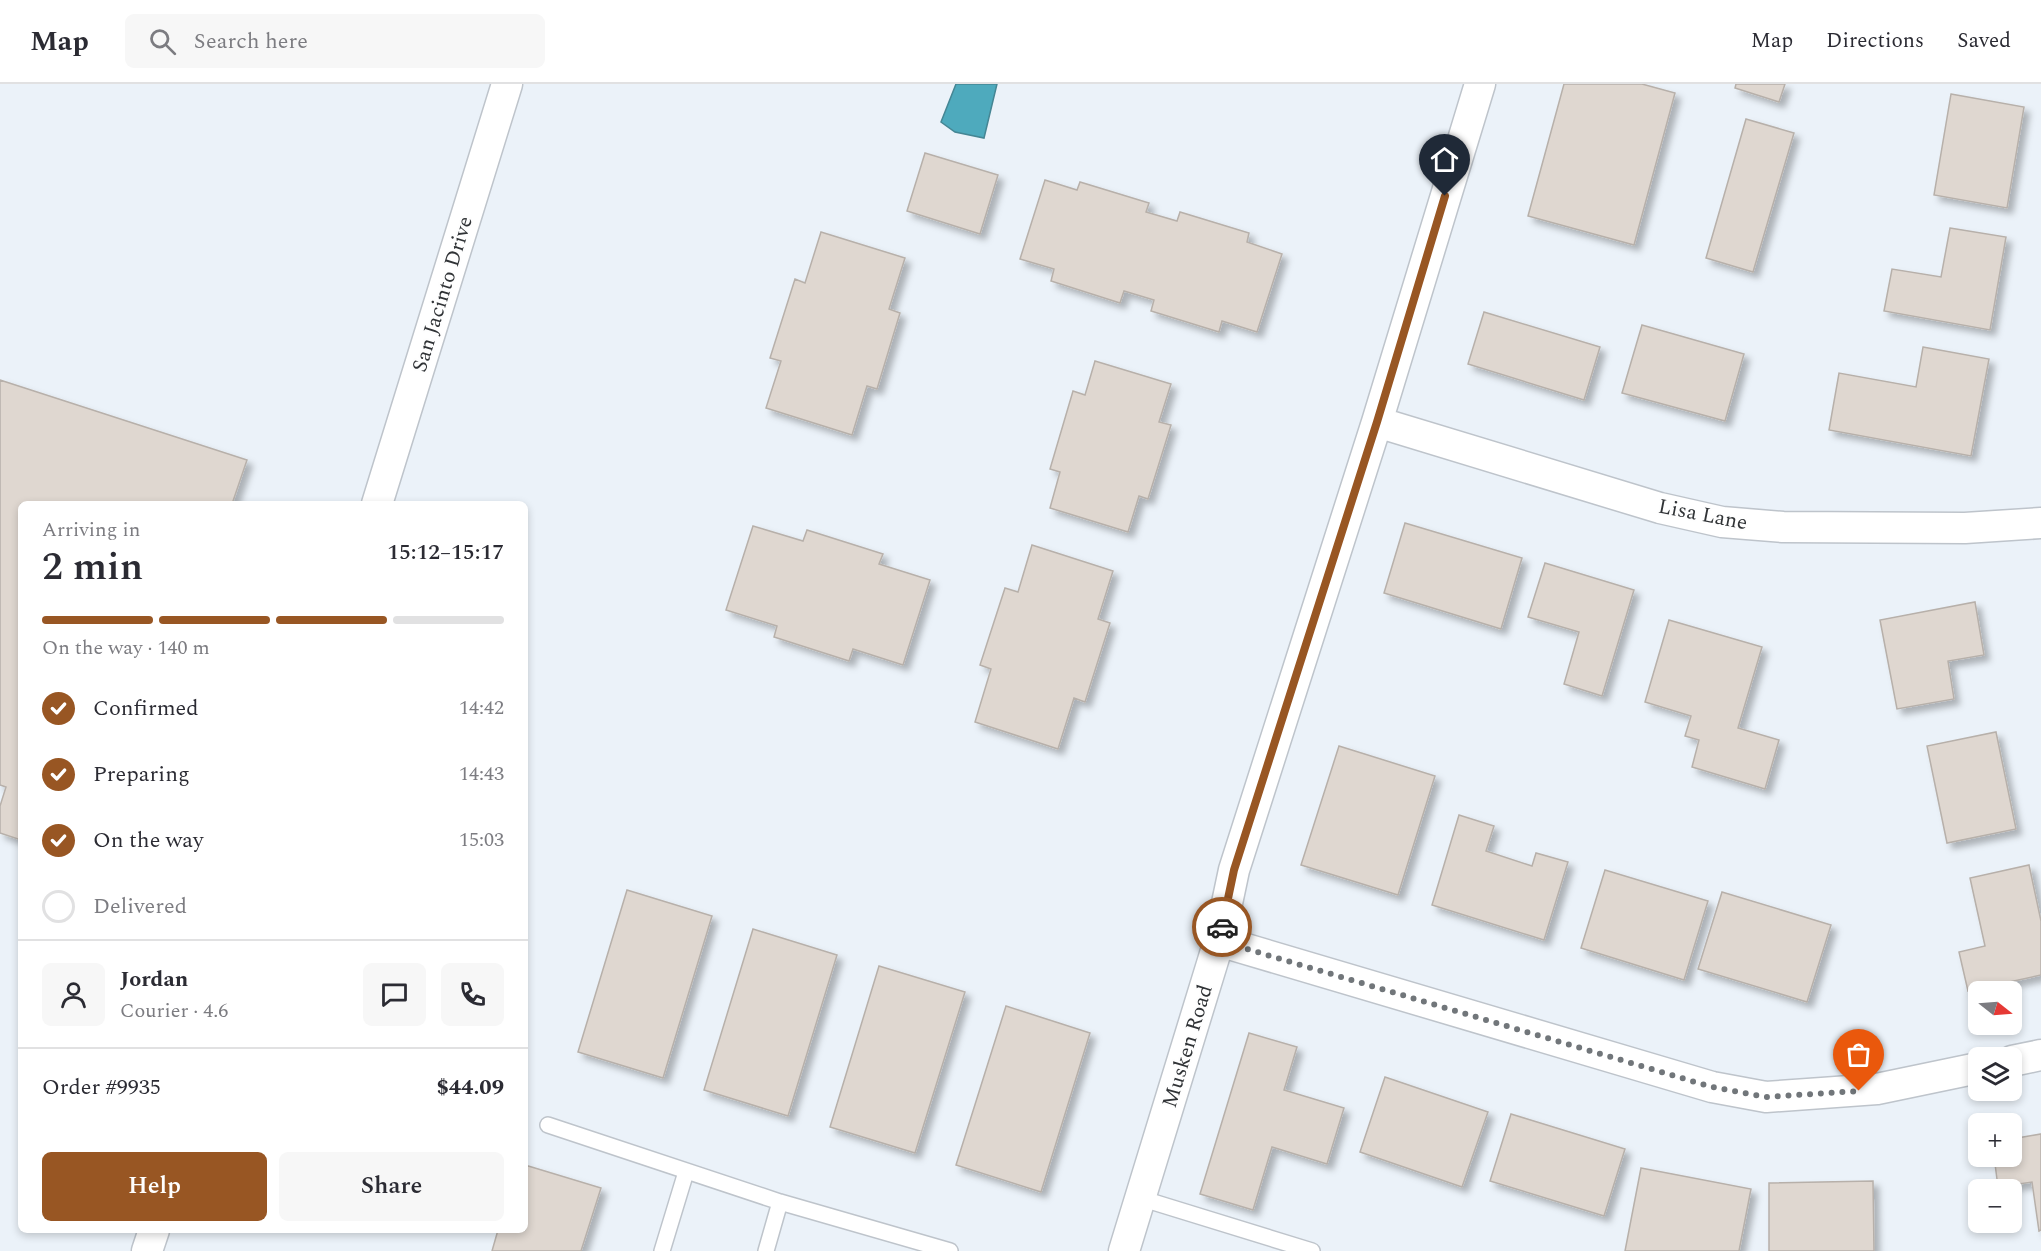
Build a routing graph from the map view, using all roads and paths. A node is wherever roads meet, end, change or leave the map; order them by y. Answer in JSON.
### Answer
{"nodes":[{"id":1,"x":507,"y":84,"type":"edge"},
{"id":2,"x":1480,"y":84,"type":"edge"},
{"id":3,"x":1377,"y":422,"type":"junction"},
{"id":4,"x":378,"y":501,"type":"edge"},
{"id":5,"x":2041,"y":523,"type":"edge"},
{"id":6,"x":1220,"y":941,"type":"junction"},
{"id":7,"x":2041,"y":1055,"type":"edge"},
{"id":8,"x":2022,"y":1059,"type":"edge"},
{"id":9,"x":1968,"y":1070,"type":"edge"},
{"id":10,"x":548,"y":1125,"type":"dead end"},
{"id":11,"x":686,"y":1172,"type":"junction"},
{"id":12,"x":1140,"y":1198,"type":"junction"},
{"id":13,"x":780,"y":1202,"type":"junction"},
{"id":14,"x":153,"y":1233,"type":"edge"},
{"id":15,"x":147,"y":1251,"type":"edge"},
{"id":16,"x":662,"y":1251,"type":"edge"},
{"id":17,"x":766,"y":1251,"type":"edge"},
{"id":18,"x":950,"y":1251,"type":"edge"},
{"id":19,"x":1124,"y":1251,"type":"edge"},
{"id":20,"x":1312,"y":1251,"type":"edge"}],
"edges":[{"from":1,"to":4,"type":"street","name":"San Jacinto Drive"},
{"from":2,"to":3,"type":"street","name":"Musken Road"},
{"from":3,"to":5,"type":"street","name":"Lisa Lane"},
{"from":3,"to":6,"type":"street","name":"Musken Road"},
{"from":6,"to":9,"type":"street"},
{"from":6,"to":12,"type":"street","name":"Musken Road"},
{"from":7,"to":8,"type":"street"},
{"from":10,"to":11,"type":"lane"},
{"from":11,"to":13,"type":"lane"},
{"from":11,"to":16,"type":"lane"},
{"from":12,"to":19,"type":"street","name":"Musken Road"},
{"from":12,"to":20,"type":"lane"},
{"from":13,"to":17,"type":"lane"},
{"from":13,"to":18,"type":"lane"},
{"from":14,"to":15,"type":"street"}]}
